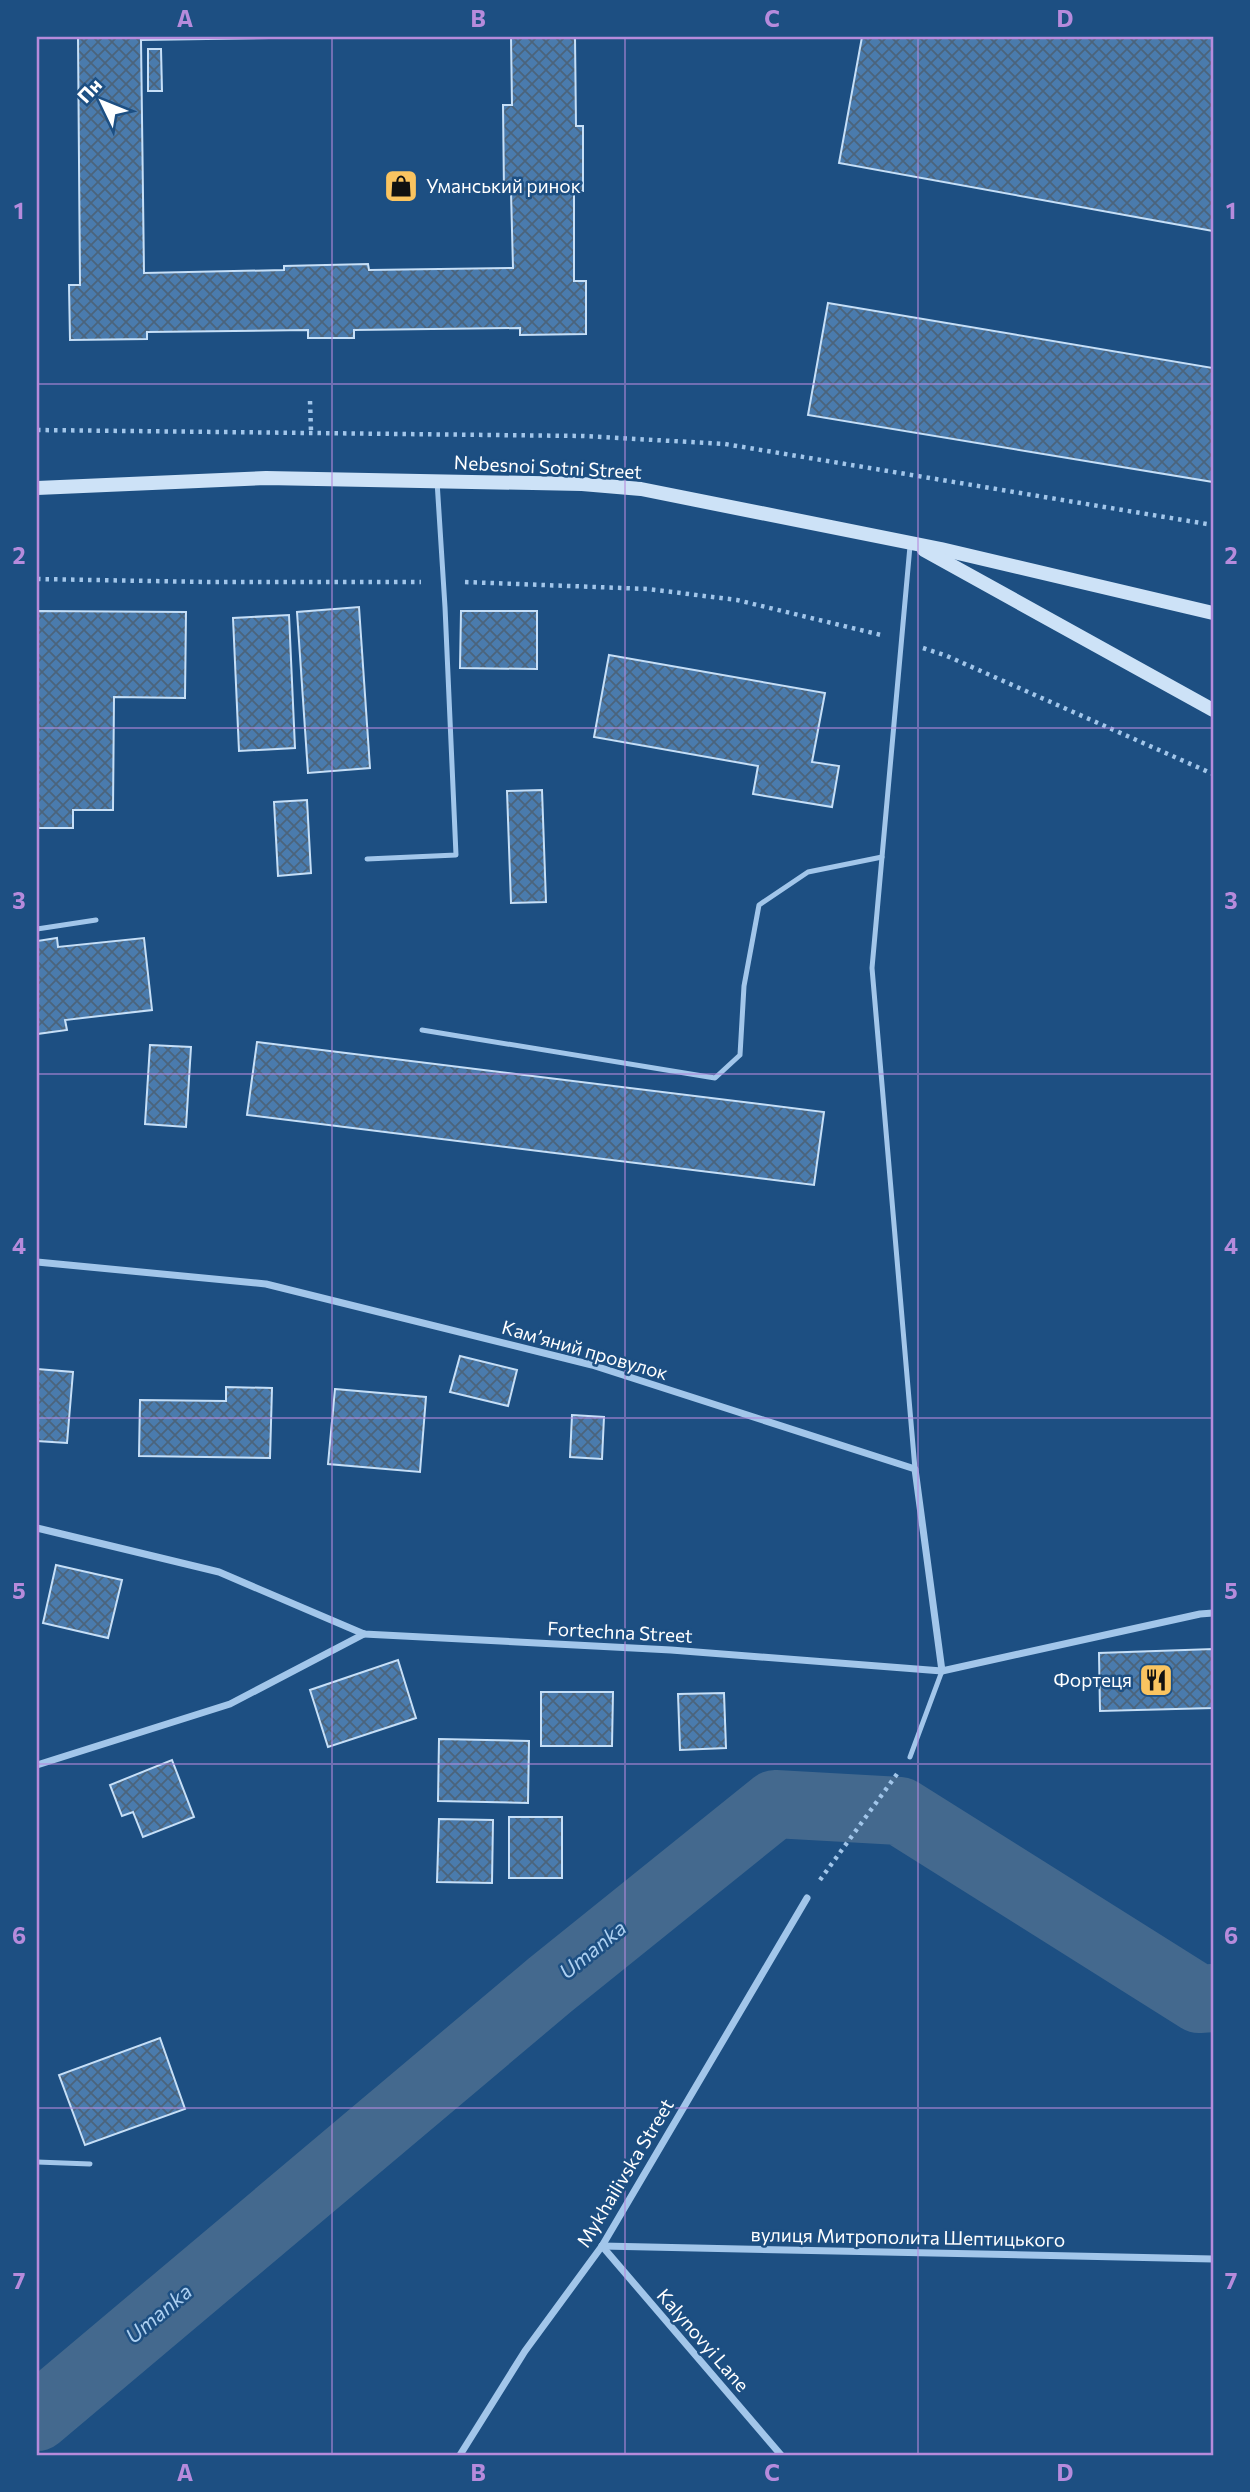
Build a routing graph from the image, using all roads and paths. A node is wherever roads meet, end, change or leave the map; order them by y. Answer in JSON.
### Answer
{"nodes":[{"id":1,"x":310,"y":401,"type":"dead end"},
{"id":2,"x":37,"y":430,"type":"edge"},
{"id":3,"x":311,"y":431,"type":"junction"},
{"id":4,"x":437,"y":481,"type":"junction"},
{"id":5,"x":37,"y":488,"type":"edge"},
{"id":6,"x":1213,"y":525,"type":"edge"},
{"id":7,"x":911,"y":543,"type":"junction"},
{"id":8,"x":37,"y":579,"type":"edge"},
{"id":9,"x":444,"y":582,"type":"junction"},
{"id":10,"x":1213,"y":613,"type":"edge"},
{"id":11,"x":902,"y":642,"type":"junction"},
{"id":12,"x":1213,"y":710,"type":"edge"},
{"id":13,"x":1213,"y":774,"type":"edge"},
{"id":14,"x":882,"y":857,"type":"junction"},
{"id":15,"x":367,"y":859,"type":"dead end"},
{"id":16,"x":96,"y":920,"type":"dead end"},
{"id":17,"x":37,"y":929,"type":"edge"},
{"id":18,"x":422,"y":1030,"type":"dead end"},
{"id":19,"x":37,"y":1262,"type":"edge"},
{"id":20,"x":915,"y":1469,"type":"junction"},
{"id":21,"x":37,"y":1528,"type":"edge"},
{"id":22,"x":1213,"y":1613,"type":"edge"},
{"id":23,"x":364,"y":1633,"type":"junction"},
{"id":24,"x":942,"y":1671,"type":"junction"},
{"id":25,"x":910,"y":1757,"type":"joint"},
{"id":26,"x":37,"y":1765,"type":"edge"},
{"id":27,"x":807,"y":1899,"type":"joint"},
{"id":28,"x":37,"y":2162,"type":"edge"},
{"id":29,"x":90,"y":2164,"type":"dead end"},
{"id":30,"x":602,"y":2246,"type":"junction"},
{"id":31,"x":1213,"y":2259,"type":"edge"},
{"id":32,"x":460,"y":2455,"type":"edge"},
{"id":33,"x":781,"y":2455,"type":"edge"}],
"edges":[{"from":1,"to":3,"type":"path"},
{"from":2,"to":3,"type":"path"},
{"from":3,"to":6,"type":"path"},
{"from":4,"to":5,"type":"main road","name":"Nebesnoi Sotni Street"},
{"from":4,"to":7,"type":"main road","name":"Nebesnoi Sotni Street"},
{"from":4,"to":9,"type":"lane"},
{"from":7,"to":10,"type":"main road","name":"Nebesnoi Sotni Street"},
{"from":7,"to":11,"type":"lane"},
{"from":7,"to":12,"type":"main road"},
{"from":8,"to":9,"type":"path"},
{"from":9,"to":11,"type":"path"},
{"from":9,"to":15,"type":"lane"},
{"from":11,"to":13,"type":"path"},
{"from":11,"to":14,"type":"lane"},
{"from":14,"to":18,"type":"lane"},
{"from":14,"to":20,"type":"lane"},
{"from":16,"to":17,"type":"lane"},
{"from":19,"to":20,"type":"street","name":"Камʼяний провулок"},
{"from":20,"to":24,"type":"street"},
{"from":21,"to":23,"type":"street","name":"Fortechna Street"},
{"from":22,"to":24,"type":"street","name":"Fortechna Street"},
{"from":23,"to":24,"type":"street","name":"Fortechna Street"},
{"from":23,"to":26,"type":"street"},
{"from":24,"to":25,"type":"lane"},
{"from":25,"to":27,"type":"path"},
{"from":27,"to":30,"type":"street","name":"Mykhailivska Street"},
{"from":28,"to":29,"type":"lane"},
{"from":30,"to":31,"type":"street","name":"вулиця Митрополита Шептицького"},
{"from":30,"to":32,"type":"street","name":"Mykhailivska Street"},
{"from":30,"to":33,"type":"street","name":"Kalynovyi Lane"}]}
